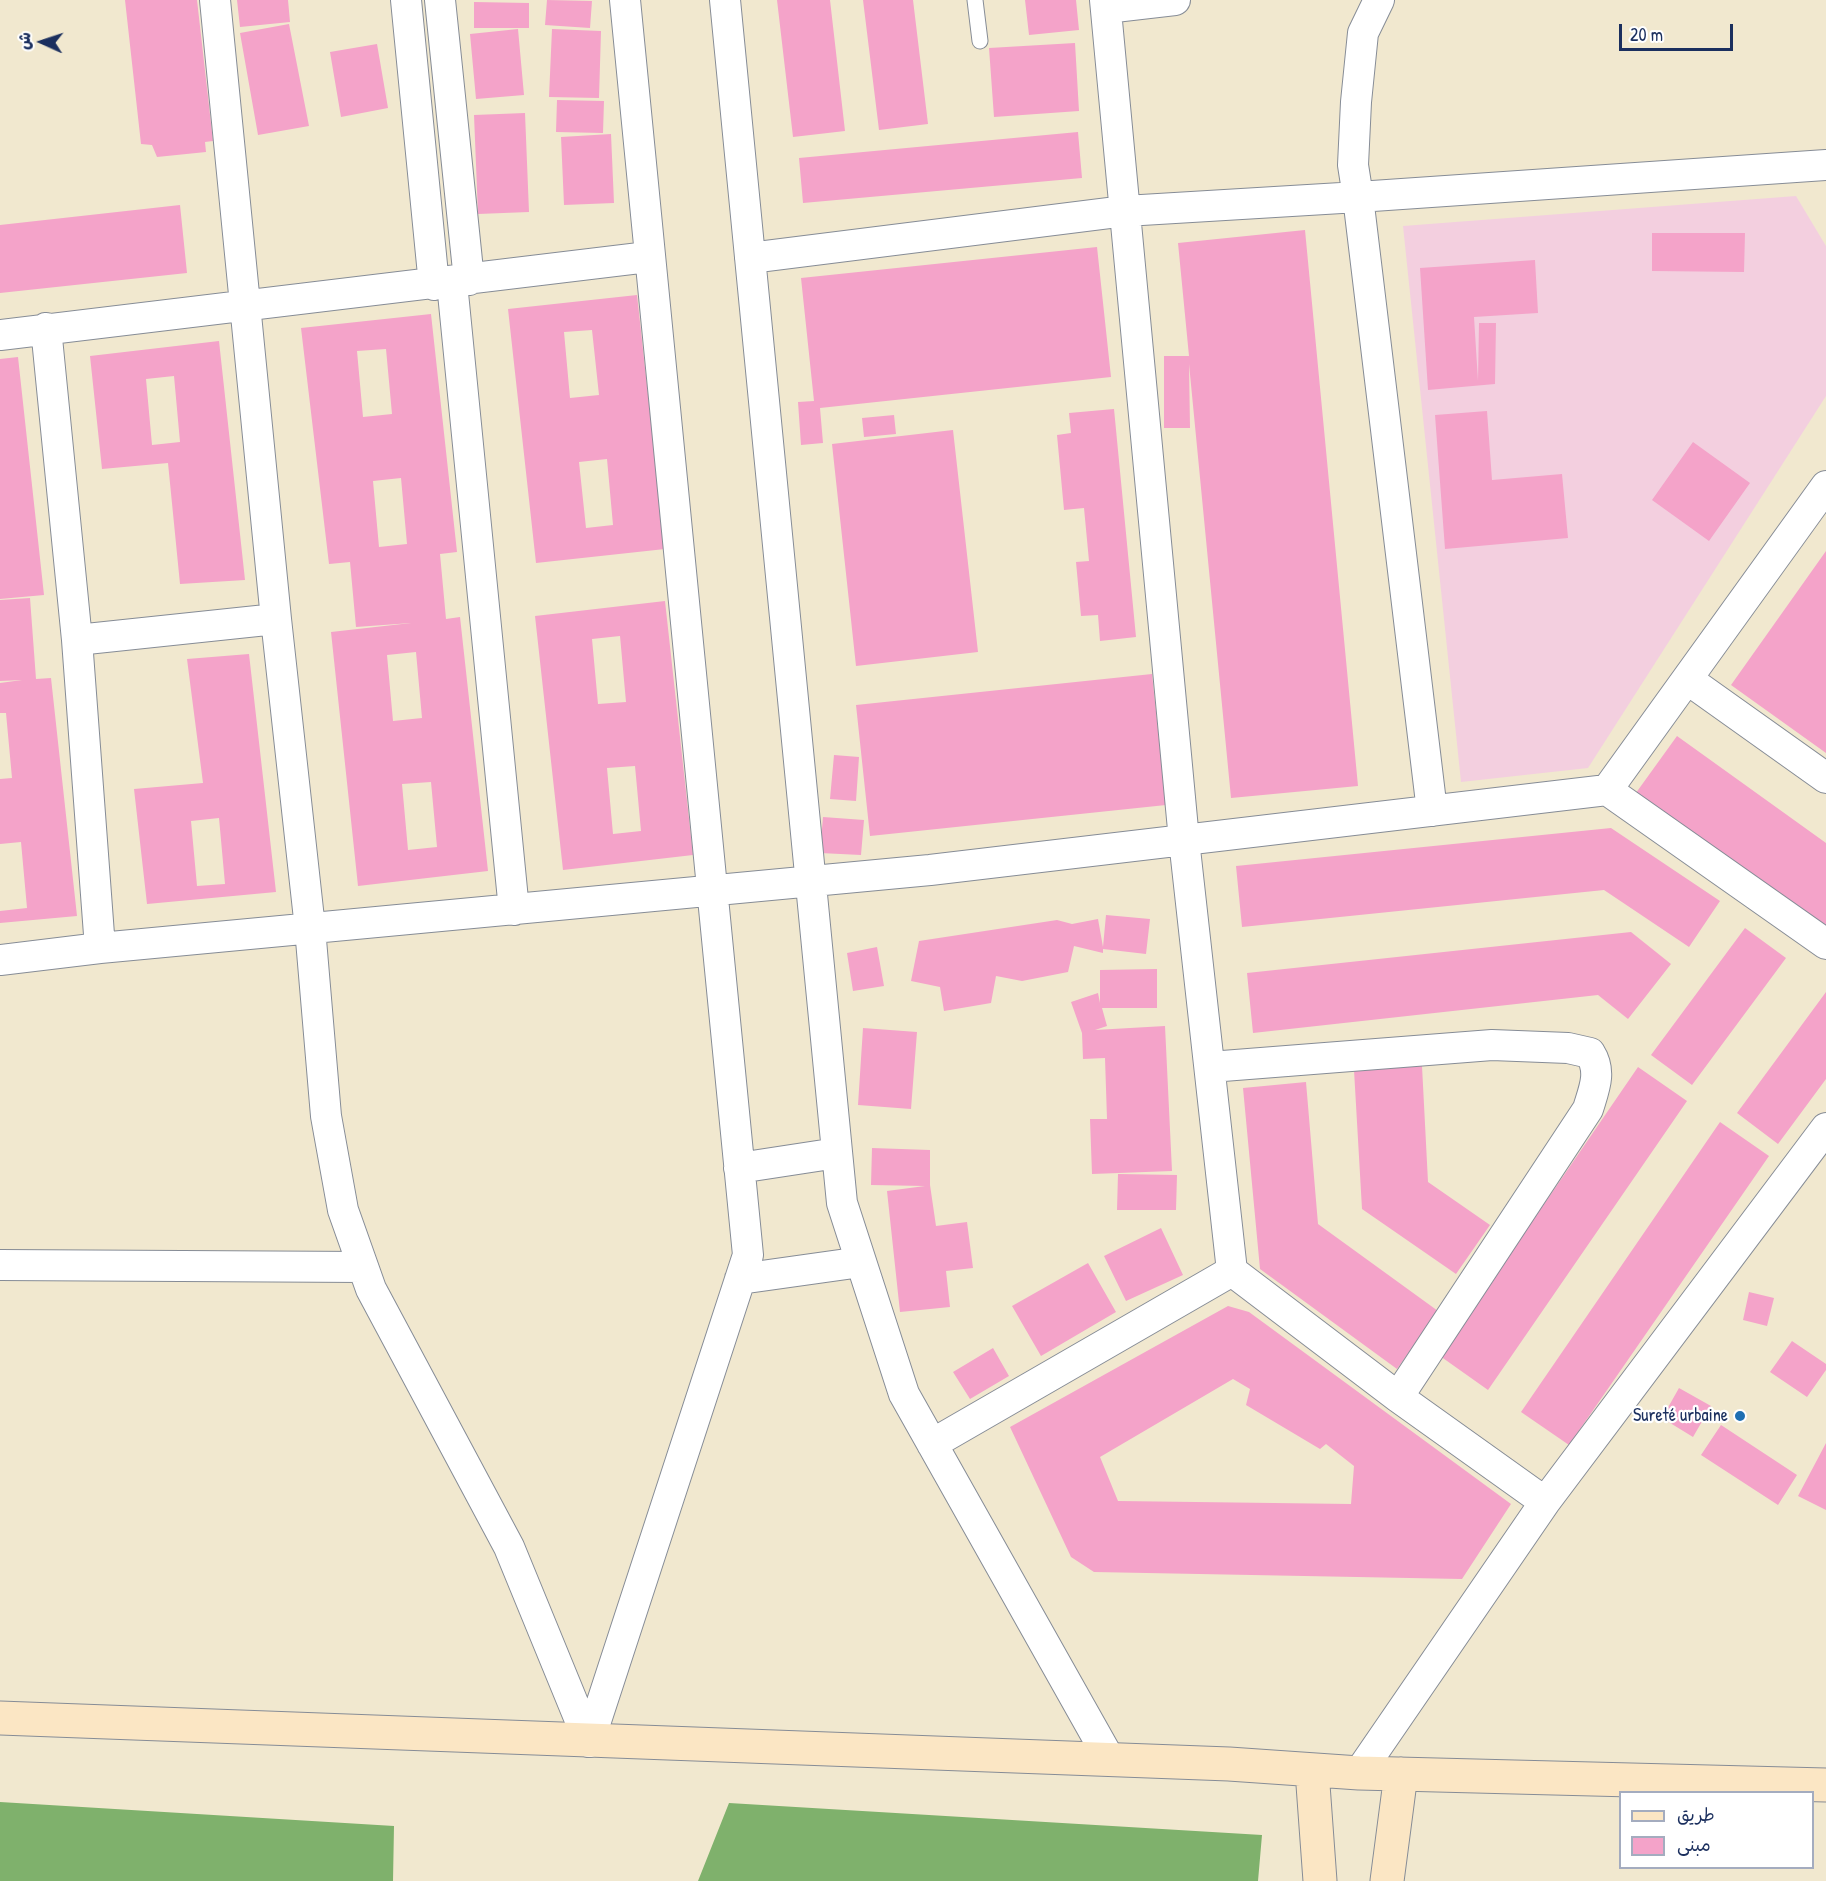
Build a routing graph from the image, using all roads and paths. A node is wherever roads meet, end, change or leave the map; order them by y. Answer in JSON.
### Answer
{"nodes":[{"id":1,"x":215,"y":0,"type":"edge"},
{"id":2,"x":406,"y":0,"type":"edge"},
{"id":3,"x":440,"y":0,"type":"edge"},
{"id":4,"x":625,"y":0,"type":"edge"},
{"id":5,"x":726,"y":0,"type":"edge"},
{"id":6,"x":975,"y":0,"type":"edge"},
{"id":7,"x":1175,"y":0,"type":"edge"},
{"id":8,"x":1379,"y":0,"type":"edge"},
{"id":9,"x":1105,"y":4,"type":"edge"},
{"id":10,"x":980,"y":41,"type":"dead end"},
{"id":11,"x":1826,"y":165,"type":"edge"},
{"id":12,"x":1358,"y":197,"type":"junction"},
{"id":13,"x":1125,"y":211,"type":"junction"},
{"id":14,"x":648,"y":257,"type":"junction"},
{"id":15,"x":750,"y":258,"type":"junction"},
{"id":16,"x":452,"y":282,"type":"junction"},
{"id":17,"x":246,"y":305,"type":"junction"},
{"id":18,"x":46,"y":328,"type":"junction"},
{"id":19,"x":0,"y":335,"type":"edge"},
{"id":20,"x":1826,"y":486,"type":"edge"},
{"id":21,"x":276,"y":619,"type":"junction"},
{"id":22,"x":77,"y":640,"type":"junction"},
{"id":23,"x":1687,"y":679,"type":"junction"},
{"id":24,"x":1826,"y":778,"type":"edge"},
{"id":25,"x":1607,"y":790,"type":"junction"},
{"id":26,"x":1431,"y":811,"type":"junction"},
{"id":27,"x":1184,"y":840,"type":"junction"},
{"id":28,"x":812,"y":882,"type":"junction"},
{"id":29,"x":712,"y":891,"type":"junction"},
{"id":30,"x":514,"y":910,"type":"junction"},
{"id":31,"x":310,"y":928,"type":"junction"},
{"id":32,"x":1826,"y":944,"type":"edge"},
{"id":33,"x":100,"y":948,"type":"junction"},
{"id":34,"x":0,"y":960,"type":"edge"},
{"id":35,"x":1210,"y":1067,"type":"junction"},
{"id":36,"x":1826,"y":1128,"type":"edge"},
{"id":37,"x":837,"y":1154,"type":"junction"},
{"id":38,"x":739,"y":1168,"type":"junction"},
{"id":39,"x":861,"y":1262,"type":"junction"},
{"id":40,"x":0,"y":1265,"type":"edge"},
{"id":41,"x":363,"y":1267,"type":"junction"},
{"id":42,"x":1232,"y":1271,"type":"junction"},
{"id":43,"x":740,"y":1279,"type":"junction"},
{"id":44,"x":1398,"y":1397,"type":"junction"},
{"id":45,"x":932,"y":1444,"type":"junction"},
{"id":46,"x":1545,"y":1502,"type":"junction"},
{"id":47,"x":0,"y":1718,"type":"edge"},
{"id":48,"x":589,"y":1742,"type":"junction"},
{"id":49,"x":1110,"y":1760,"type":"junction"},
{"id":50,"x":1312,"y":1771,"type":"junction"},
{"id":51,"x":1359,"y":1773,"type":"junction"},
{"id":52,"x":1401,"y":1774,"type":"junction"},
{"id":53,"x":1826,"y":1785,"type":"edge"},
{"id":54,"x":1320,"y":1881,"type":"edge"},
{"id":55,"x":1388,"y":1881,"type":"edge"}],
"edges":[{"from":1,"to":17,"type":"street"},
{"from":2,"to":16,"type":"street"},
{"from":3,"to":16,"type":"street"},
{"from":4,"to":14,"type":"street"},
{"from":5,"to":15,"type":"street"},
{"from":6,"to":10,"type":"lane"},
{"from":7,"to":9,"type":"street"},
{"from":8,"to":12,"type":"street"},
{"from":9,"to":13,"type":"street"},
{"from":11,"to":12,"type":"street"},
{"from":12,"to":13,"type":"street"},
{"from":12,"to":26,"type":"street"},
{"from":13,"to":15,"type":"street"},
{"from":13,"to":27,"type":"street"},
{"from":14,"to":16,"type":"street"},
{"from":14,"to":29,"type":"street"},
{"from":15,"to":28,"type":"street"},
{"from":16,"to":17,"type":"street"},
{"from":16,"to":30,"type":"street"},
{"from":17,"to":18,"type":"street"},
{"from":17,"to":21,"type":"street"},
{"from":18,"to":19,"type":"street"},
{"from":18,"to":22,"type":"street"},
{"from":20,"to":23,"type":"street"},
{"from":21,"to":22,"type":"street"},
{"from":21,"to":31,"type":"street"},
{"from":22,"to":33,"type":"street"},
{"from":23,"to":24,"type":"street"},
{"from":23,"to":25,"type":"street"},
{"from":25,"to":26,"type":"street"},
{"from":25,"to":32,"type":"street"},
{"from":26,"to":27,"type":"street"},
{"from":27,"to":28,"type":"street"},
{"from":27,"to":35,"type":"street"},
{"from":28,"to":29,"type":"street"},
{"from":28,"to":37,"type":"street"},
{"from":29,"to":30,"type":"street"},
{"from":29,"to":38,"type":"street"},
{"from":30,"to":31,"type":"street"},
{"from":31,"to":33,"type":"street"},
{"from":31,"to":41,"type":"street"},
{"from":33,"to":34,"type":"street"},
{"from":35,"to":42,"type":"street"},
{"from":35,"to":44,"type":"street"},
{"from":36,"to":46,"type":"street"},
{"from":37,"to":38,"type":"street"},
{"from":37,"to":39,"type":"street"},
{"from":38,"to":43,"type":"street"},
{"from":39,"to":43,"type":"street"},
{"from":39,"to":45,"type":"street"},
{"from":40,"to":41,"type":"street"},
{"from":41,"to":48,"type":"street"},
{"from":42,"to":44,"type":"street"},
{"from":42,"to":45,"type":"street"},
{"from":43,"to":48,"type":"street"},
{"from":44,"to":46,"type":"street"},
{"from":45,"to":49,"type":"street"},
{"from":46,"to":51,"type":"street"},
{"from":47,"to":48,"type":"street"},
{"from":48,"to":49,"type":"street"},
{"from":49,"to":50,"type":"street"},
{"from":50,"to":51,"type":"street"},
{"from":50,"to":54,"type":"street"},
{"from":51,"to":52,"type":"street"},
{"from":52,"to":53,"type":"street"},
{"from":52,"to":55,"type":"street"}]}
